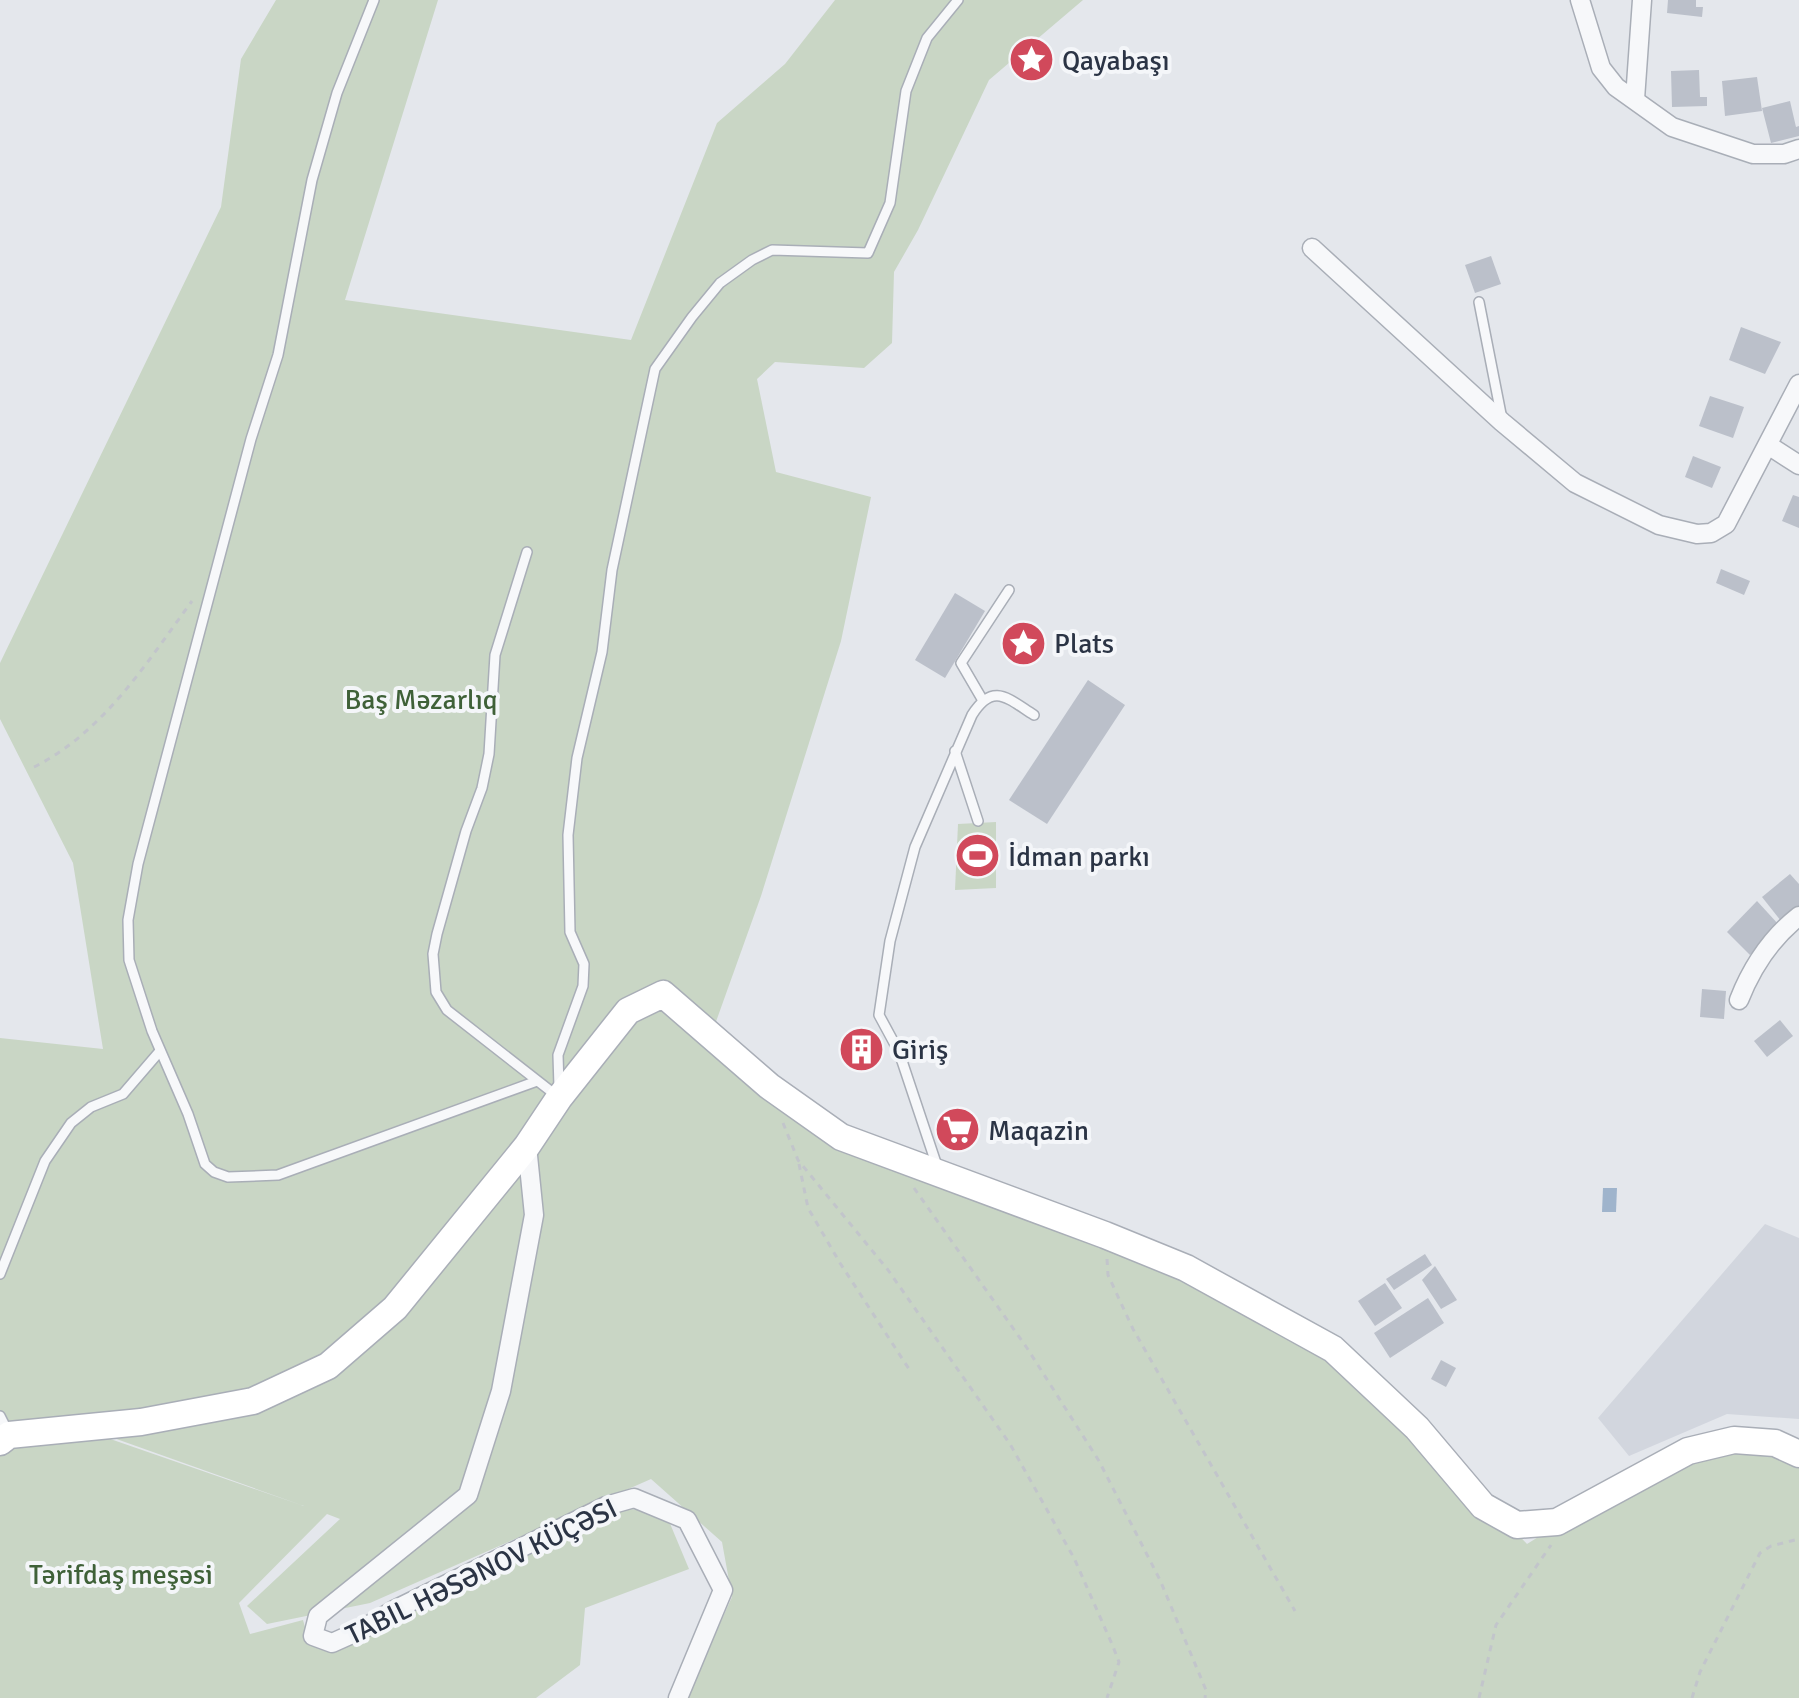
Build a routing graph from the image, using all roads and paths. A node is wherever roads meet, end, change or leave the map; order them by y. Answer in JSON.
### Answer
{"nodes":[{"id":1,"x":374,"y":0,"type":"edge"},
{"id":2,"x":958,"y":0,"type":"edge"},
{"id":3,"x":1580,"y":0,"type":"edge"},
{"id":4,"x":1642,"y":0,"type":"edge"},
{"id":5,"x":1635,"y":99,"type":"junction"},
{"id":6,"x":1799,"y":149,"type":"edge"},
{"id":7,"x":1312,"y":248,"type":"dead end"},
{"id":8,"x":1479,"y":302,"type":"dead end"},
{"id":9,"x":1799,"y":384,"type":"edge"},
{"id":10,"x":1502,"y":422,"type":"junction"},
{"id":11,"x":1768,"y":445,"type":"junction"},
{"id":12,"x":1799,"y":465,"type":"edge"},
{"id":13,"x":527,"y":552,"type":"dead end"},
{"id":14,"x":216,"y":569,"type":"junction"},
{"id":15,"x":1009,"y":590,"type":"dead end"},
{"id":16,"x":982,"y":699,"type":"junction"},
{"id":17,"x":1034,"y":715,"type":"dead end"},
{"id":18,"x":955,"y":751,"type":"junction"},
{"id":19,"x":34,"y":767,"type":"dead end"},
{"id":20,"x":978,"y":821,"type":"dead end"},
{"id":21,"x":1799,"y":916,"type":"edge"},
{"id":22,"x":1739,"y":1000,"type":"dead end"},
{"id":23,"x":160,"y":1051,"type":"junction"},
{"id":24,"x":537,"y":1081,"type":"junction"},
{"id":25,"x":769,"y":1086,"type":"junction"},
{"id":26,"x":559,"y":1098,"type":"junction"},
{"id":27,"x":527,"y":1146,"type":"junction"},
{"id":28,"x":896,"y":1157,"type":"junction"},
{"id":29,"x":798,"y":1160,"type":"junction"},
{"id":30,"x":940,"y":1174,"type":"junction"},
{"id":31,"x":1105,"y":1235,"type":"junction"},
{"id":32,"x":0,"y":1274,"type":"edge"},
{"id":33,"x":909,"y":1369,"type":"dead end"},
{"id":34,"x":3,"y":1431,"type":"edge"},
{"id":35,"x":1799,"y":1454,"type":"edge"},
{"id":36,"x":1557,"y":1522,"type":"junction"},
{"id":37,"x":1799,"y":1539,"type":"edge"},
{"id":38,"x":1295,"y":1611,"type":"dead end"},
{"id":39,"x":678,"y":1698,"type":"edge"},
{"id":40,"x":1107,"y":1698,"type":"edge"},
{"id":41,"x":1205,"y":1698,"type":"edge"},
{"id":42,"x":1479,"y":1698,"type":"edge"},
{"id":43,"x":1692,"y":1698,"type":"edge"}],
"edges":[{"from":1,"to":14,"type":"lane"},
{"from":2,"to":26,"type":"lane"},
{"from":3,"to":5,"type":"street"},
{"from":4,"to":5,"type":"street"},
{"from":5,"to":6,"type":"street"},
{"from":7,"to":10,"type":"street"},
{"from":8,"to":10,"type":"lane"},
{"from":9,"to":11,"type":"street"},
{"from":10,"to":11,"type":"street"},
{"from":11,"to":12,"type":"street"},
{"from":13,"to":24,"type":"lane"},
{"from":14,"to":19,"type":"path"},
{"from":14,"to":23,"type":"lane"},
{"from":15,"to":16,"type":"lane"},
{"from":16,"to":17,"type":"lane"},
{"from":16,"to":18,"type":"lane"},
{"from":18,"to":20,"type":"lane"},
{"from":18,"to":30,"type":"lane"},
{"from":21,"to":22,"type":"street"},
{"from":23,"to":24,"type":"lane"},
{"from":23,"to":32,"type":"lane"},
{"from":24,"to":26,"type":"lane"},
{"from":25,"to":26,"type":"street"},
{"from":25,"to":28,"type":"street"},
{"from":25,"to":29,"type":"path"},
{"from":26,"to":27,"type":"street"},
{"from":27,"to":34,"type":"street"},
{"from":27,"to":39,"type":"street","name":"TABIL HƏSƏNOV KÜÇƏSI"},
{"from":28,"to":30,"type":"street"},
{"from":28,"to":41,"type":"path"},
{"from":29,"to":33,"type":"path"},
{"from":29,"to":40,"type":"path"},
{"from":30,"to":31,"type":"street"},
{"from":31,"to":36,"type":"street"},
{"from":31,"to":38,"type":"path"},
{"from":35,"to":36,"type":"street"},
{"from":36,"to":42,"type":"path"},
{"from":37,"to":43,"type":"path"}]}
